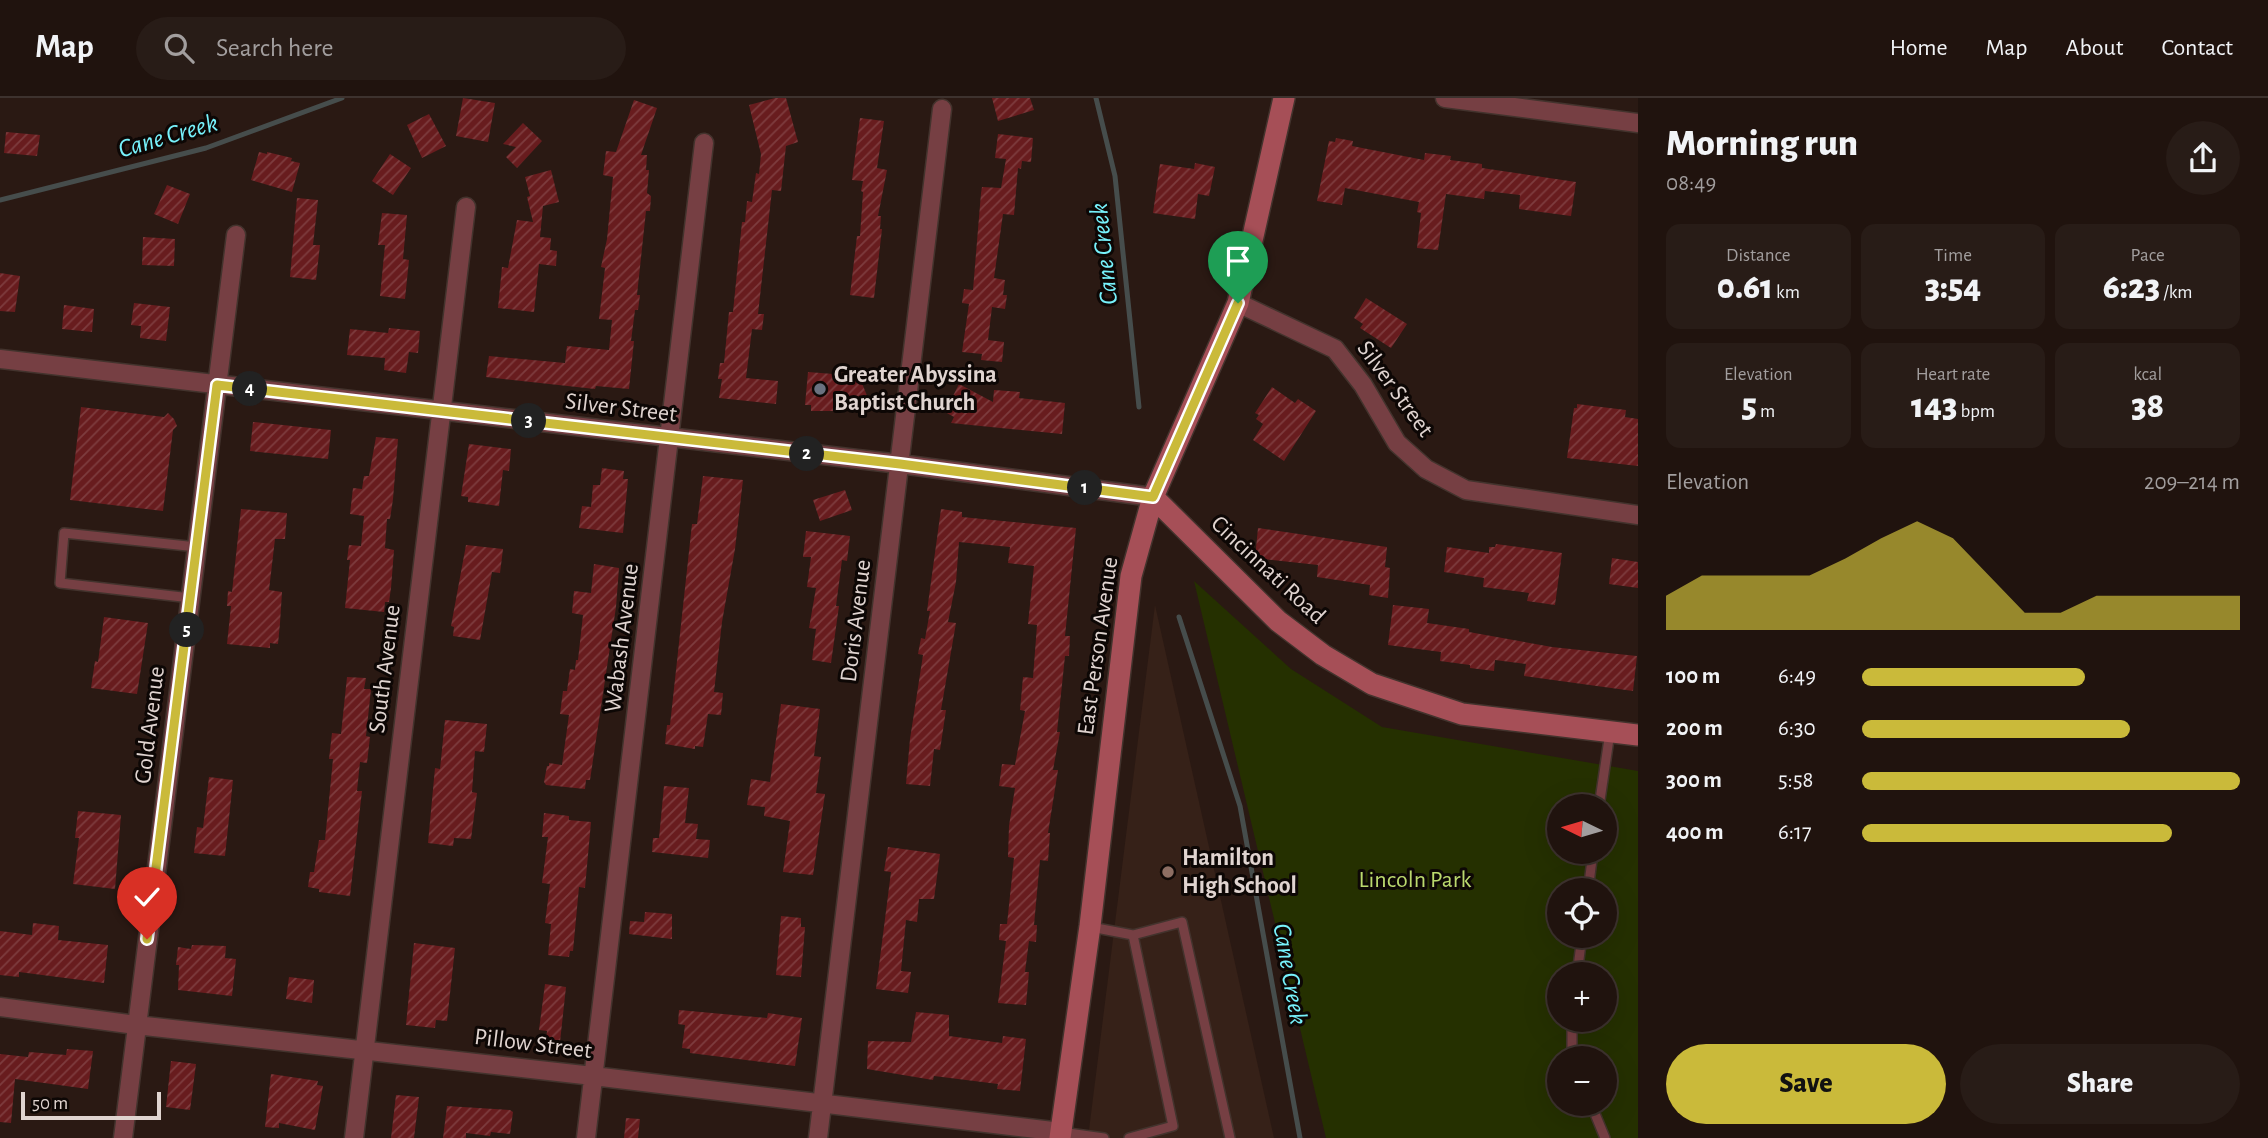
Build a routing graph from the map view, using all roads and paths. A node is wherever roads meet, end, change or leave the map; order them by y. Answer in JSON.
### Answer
{"nodes":[{"id":1,"x":1284,"y":98,"type":"edge"},
{"id":2,"x":1445,"y":98,"type":"edge"},
{"id":3,"x":942,"y":109,"type":"dead end"},
{"id":4,"x":1638,"y":123,"type":"edge"},
{"id":5,"x":704,"y":143,"type":"dead end"},
{"id":6,"x":466,"y":207,"type":"dead end"},
{"id":7,"x":236,"y":235,"type":"dead end"},
{"id":8,"x":1238,"y":303,"type":"junction"},
{"id":9,"x":0,"y":359,"type":"edge"},
{"id":10,"x":217,"y":385,"type":"junction"},
{"id":11,"x":440,"y":411,"type":"junction"},
{"id":12,"x":671,"y":438,"type":"junction"},
{"id":13,"x":900,"y":464,"type":"junction"},
{"id":14,"x":1153,"y":497,"type":"junction"},
{"id":15,"x":1638,"y":515,"type":"edge"},
{"id":16,"x":197,"y":547,"type":"junction"},
{"id":17,"x":191,"y":598,"type":"junction"},
{"id":18,"x":1610,"y":730,"type":"junction"},
{"id":19,"x":1638,"y":735,"type":"edge"},
{"id":20,"x":1601,"y":794,"type":"edge"},
{"id":21,"x":1090,"y":926,"type":"junction"},
{"id":22,"x":1133,"y":935,"type":"junction"},
{"id":23,"x":0,"y":1007,"type":"edge"},
{"id":24,"x":136,"y":1025,"type":"junction"},
{"id":25,"x":365,"y":1049,"type":"junction"},
{"id":26,"x":593,"y":1076,"type":"junction"},
{"id":27,"x":822,"y":1103,"type":"junction"},
{"id":28,"x":1596,"y":1116,"type":"edge"},
{"id":29,"x":1173,"y":1126,"type":"junction"},
{"id":30,"x":1061,"y":1135,"type":"edge"},
{"id":31,"x":123,"y":1138,"type":"edge"},
{"id":32,"x":354,"y":1138,"type":"edge"},
{"id":33,"x":586,"y":1138,"type":"edge"},
{"id":34,"x":818,"y":1138,"type":"edge"},
{"id":35,"x":1104,"y":1138,"type":"edge"},
{"id":36,"x":1129,"y":1138,"type":"edge"},
{"id":37,"x":1175,"y":1138,"type":"edge"},
{"id":38,"x":1230,"y":1138,"type":"edge"},
{"id":39,"x":1605,"y":1138,"type":"edge"}],
"edges":[{"from":1,"to":8,"type":"main road","name":"East Person Avenue"},
{"from":2,"to":4,"type":"street"},
{"from":3,"to":13,"type":"street","name":"Doris Avenue"},
{"from":5,"to":12,"type":"street","name":"Wabash Avenue"},
{"from":6,"to":11,"type":"street","name":"South Avenue"},
{"from":7,"to":10,"type":"street","name":"Gold Avenue"},
{"from":8,"to":14,"type":"main road","name":"East Person Avenue"},
{"from":8,"to":15,"type":"street","name":"Silver Street"},
{"from":9,"to":10,"type":"street","name":"Silver Street"},
{"from":10,"to":11,"type":"street","name":"Silver Street"},
{"from":10,"to":16,"type":"street","name":"Gold Avenue"},
{"from":11,"to":12,"type":"street","name":"Silver Street"},
{"from":11,"to":25,"type":"street","name":"South Avenue"},
{"from":12,"to":13,"type":"street","name":"Silver Street"},
{"from":12,"to":26,"type":"street","name":"Wabash Avenue"},
{"from":13,"to":14,"type":"street","name":"Silver Street"},
{"from":13,"to":27,"type":"street","name":"Doris Avenue"},
{"from":14,"to":18,"type":"main road","name":"Cincinnati Road"},
{"from":14,"to":21,"type":"main road","name":"East Person Avenue"},
{"from":16,"to":17,"type":"street","name":"Gold Avenue"},
{"from":16,"to":17,"type":"lane"},
{"from":17,"to":24,"type":"street","name":"Gold Avenue"},
{"from":18,"to":19,"type":"main road","name":"Cincinnati Road"},
{"from":18,"to":20,"type":"lane"},
{"from":21,"to":22,"type":"lane"},
{"from":21,"to":30,"type":"main road","name":"East Person Avenue"},
{"from":22,"to":29,"type":"lane"},
{"from":22,"to":38,"type":"lane"},
{"from":23,"to":24,"type":"street","name":"Pillow Street"},
{"from":24,"to":25,"type":"street","name":"Pillow Street"},
{"from":24,"to":31,"type":"street","name":"Gold Avenue"},
{"from":25,"to":26,"type":"street","name":"Pillow Street"},
{"from":25,"to":32,"type":"street","name":"South Avenue"},
{"from":26,"to":27,"type":"street","name":"Pillow Street"},
{"from":26,"to":33,"type":"street","name":"Wabash Avenue"},
{"from":27,"to":30,"type":"street","name":"Pillow Street"},
{"from":27,"to":34,"type":"street","name":"Doris Avenue"},
{"from":28,"to":39,"type":"lane"},
{"from":29,"to":36,"type":"lane"},
{"from":29,"to":37,"type":"lane"},
{"from":30,"to":35,"type":"lane"}]}
